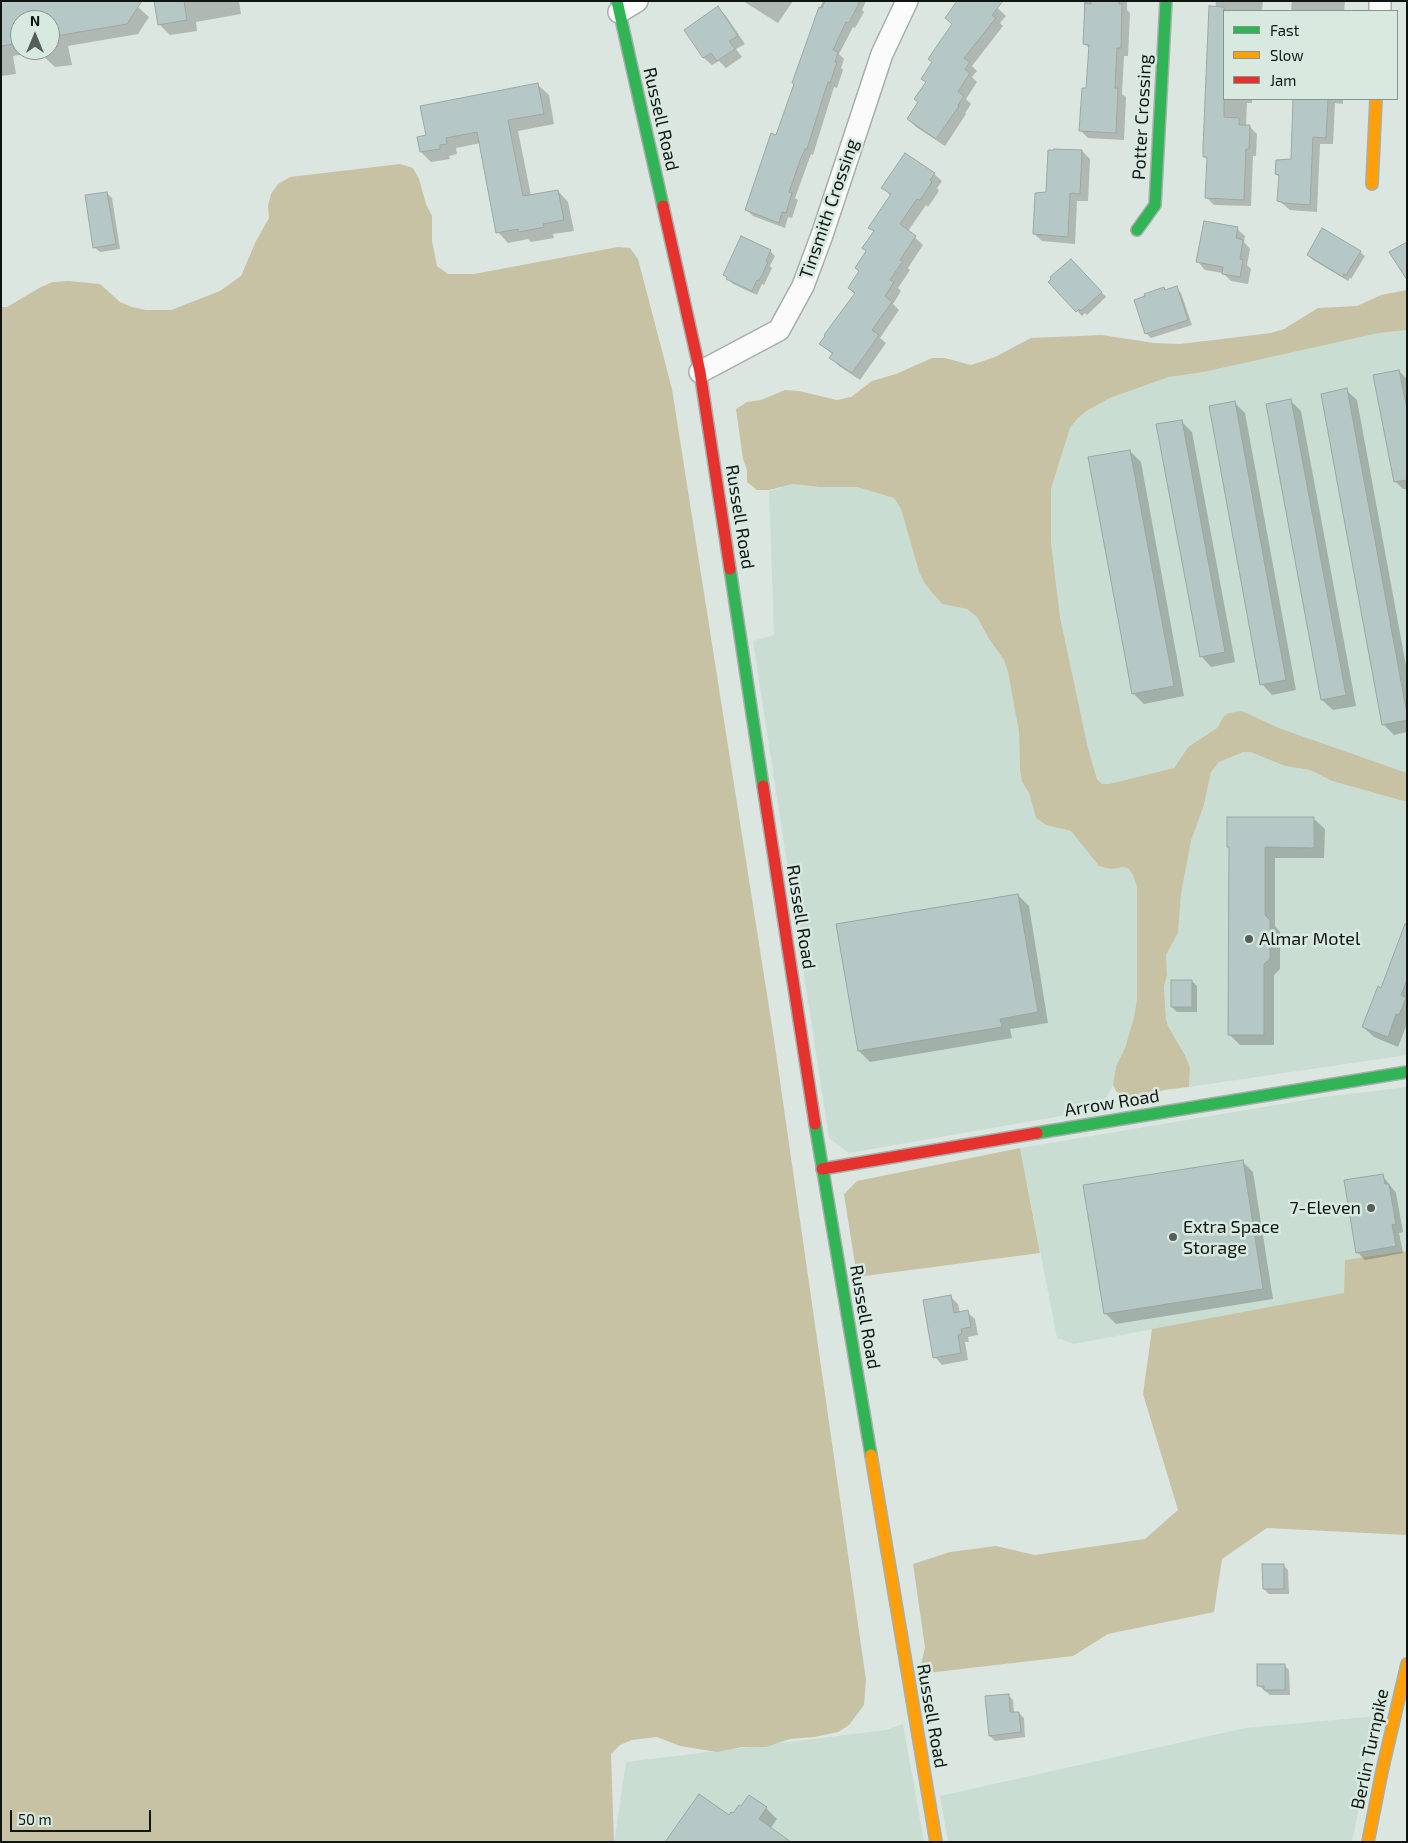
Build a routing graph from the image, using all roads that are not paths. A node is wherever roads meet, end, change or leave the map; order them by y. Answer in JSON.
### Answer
{"nodes":[{"id":1,"x":906,"y":1,"type":"edge"},
{"id":2,"x":1166,"y":1,"type":"edge"},
{"id":3,"x":625,"y":5,"type":"edge"},
{"id":4,"x":1376,"y":100,"type":"edge"},
{"id":5,"x":1372,"y":184,"type":"dead end"},
{"id":6,"x":1137,"y":230,"type":"dead end"},
{"id":7,"x":700,"y":372,"type":"junction"},
{"id":8,"x":1407,"y":1072,"type":"edge"},
{"id":9,"x":822,"y":1169,"type":"junction"},
{"id":10,"x":1407,"y":1664,"type":"edge"},
{"id":11,"x":936,"y":1842,"type":"edge"},
{"id":12,"x":1368,"y":1842,"type":"edge"}],
"edges":[{"from":1,"to":7,"type":"street","name":"Tinsmith Crossing"},
{"from":2,"to":6,"type":"main road","name":"Potter Crossing"},
{"from":3,"to":7,"type":"main road","name":"Russell Road"},
{"from":4,"to":5,"type":"main road"},
{"from":7,"to":9,"type":"main road","name":"Russell Road"},
{"from":8,"to":9,"type":"main road","name":"Arrow Road"},
{"from":9,"to":11,"type":"main road","name":"Russell Road"},
{"from":10,"to":12,"type":"main road","name":"Berlin Turnpike"}]}
